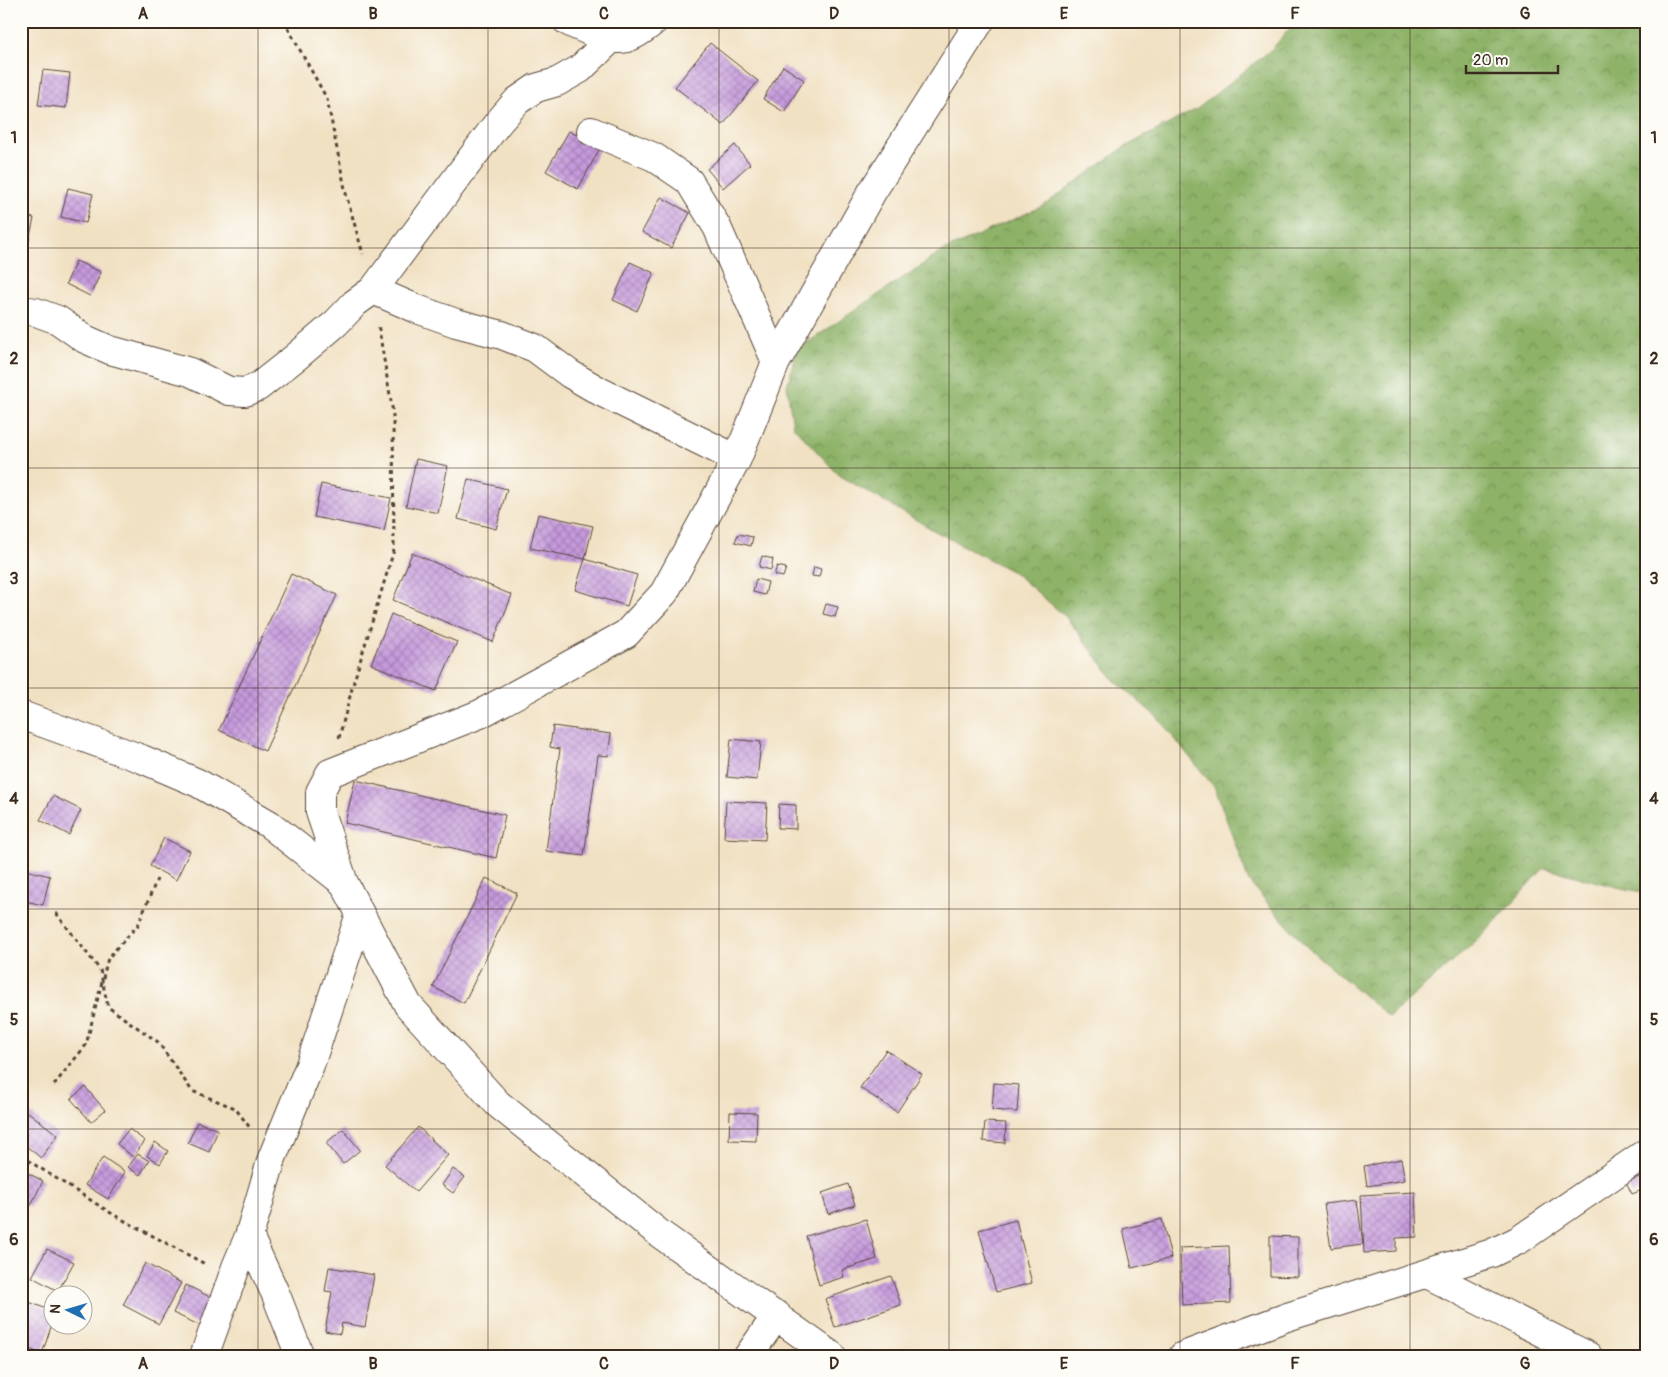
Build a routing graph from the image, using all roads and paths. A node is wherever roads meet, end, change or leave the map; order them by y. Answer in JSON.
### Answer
{"nodes":[{"id":1,"x":284,"y":21,"type":"edge"},
{"id":2,"x":567,"y":21,"type":"edge"},
{"id":3,"x":654,"y":21,"type":"edge"},
{"id":4,"x":980,"y":21,"type":"edge"},
{"id":5,"x":610,"y":40,"type":"junction"},
{"id":6,"x":591,"y":131,"type":"dead end"},
{"id":7,"x":373,"y":290,"type":"junction"},
{"id":8,"x":21,"y":310,"type":"edge"},
{"id":9,"x":776,"y":362,"type":"junction"},
{"id":10,"x":736,"y":458,"type":"junction"},
{"id":11,"x":23,"y":723,"type":"edge"},
{"id":12,"x":330,"y":773,"type":"junction"},
{"id":13,"x":157,"y":879,"type":"dead end"},
{"id":14,"x":344,"y":883,"type":"junction"},
{"id":15,"x":56,"y":913,"type":"dead end"},
{"id":16,"x":360,"y":914,"type":"junction"},
{"id":17,"x":103,"y":982,"type":"junction"},
{"id":18,"x":54,"y":1085,"type":"dead end"},
{"id":19,"x":1647,"y":1152,"type":"edge"},
{"id":20,"x":21,"y":1156,"type":"edge"},
{"id":21,"x":272,"y":1158,"type":"junction"},
{"id":22,"x":249,"y":1236,"type":"junction"},
{"id":23,"x":1427,"y":1274,"type":"junction"},
{"id":24,"x":232,"y":1279,"type":"junction"},
{"id":25,"x":777,"y":1315,"type":"junction"},
{"id":26,"x":204,"y":1356,"type":"edge"},
{"id":27,"x":300,"y":1356,"type":"edge"},
{"id":28,"x":748,"y":1356,"type":"edge"},
{"id":29,"x":832,"y":1356,"type":"edge"},
{"id":30,"x":1183,"y":1356,"type":"edge"},
{"id":31,"x":1588,"y":1356,"type":"edge"}],
"edges":[{"from":1,"to":7,"type":"path"},
{"from":2,"to":5,"type":"street"},
{"from":3,"to":5,"type":"street"},
{"from":4,"to":9,"type":"street"},
{"from":5,"to":7,"type":"street"},
{"from":6,"to":9,"type":"street"},
{"from":7,"to":8,"type":"street"},
{"from":7,"to":10,"type":"street"},
{"from":7,"to":12,"type":"path"},
{"from":9,"to":10,"type":"street"},
{"from":10,"to":12,"type":"street"},
{"from":11,"to":14,"type":"street"},
{"from":12,"to":14,"type":"street"},
{"from":13,"to":17,"type":"path"},
{"from":14,"to":16,"type":"street"},
{"from":15,"to":17,"type":"path"},
{"from":16,"to":21,"type":"street"},
{"from":16,"to":25,"type":"street"},
{"from":17,"to":18,"type":"path"},
{"from":17,"to":21,"type":"path"},
{"from":19,"to":23,"type":"street"},
{"from":20,"to":24,"type":"path"},
{"from":21,"to":22,"type":"street"},
{"from":22,"to":24,"type":"street"},
{"from":22,"to":27,"type":"street"},
{"from":23,"to":30,"type":"street"},
{"from":23,"to":31,"type":"street"},
{"from":24,"to":26,"type":"street"},
{"from":25,"to":28,"type":"street"},
{"from":25,"to":29,"type":"street"}]}
